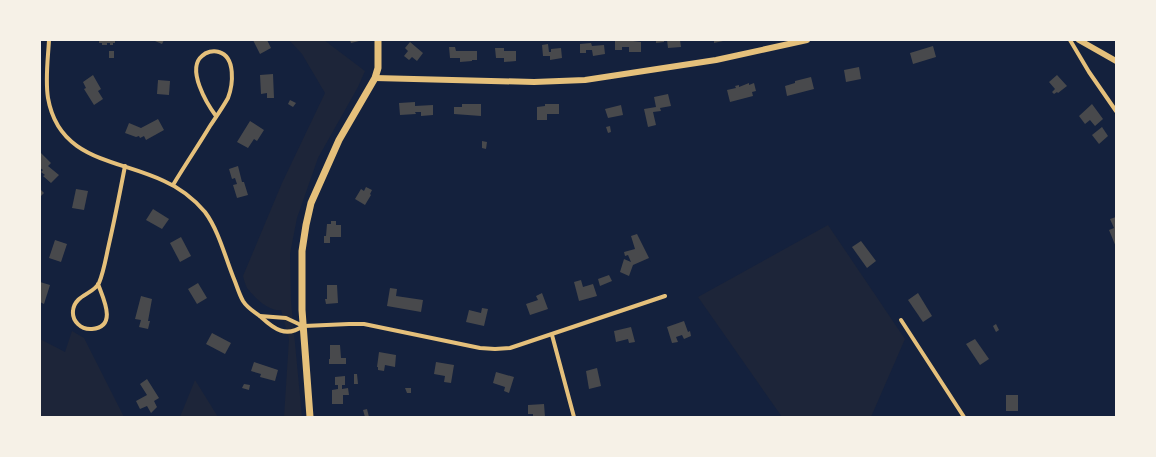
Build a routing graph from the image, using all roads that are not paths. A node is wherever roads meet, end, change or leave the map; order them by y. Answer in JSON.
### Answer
{"nodes":[{"id":1,"x":48,"y":40,"type":"edge"},
{"id":2,"x":378,"y":40,"type":"edge"},
{"id":3,"x":807,"y":40,"type":"edge"},
{"id":4,"x":1070,"y":40,"type":"edge"},
{"id":5,"x":1078,"y":40,"type":"edge"},
{"id":6,"x":1116,"y":61,"type":"edge"},
{"id":7,"x":375,"y":78,"type":"junction"},
{"id":8,"x":1116,"y":111,"type":"edge"},
{"id":9,"x":216,"y":116,"type":"junction"},
{"id":10,"x":125,"y":166,"type":"junction"},
{"id":11,"x":173,"y":185,"type":"junction"},
{"id":12,"x":98,"y":284,"type":"junction"},
{"id":13,"x":665,"y":296,"type":"dead end"},
{"id":14,"x":260,"y":316,"type":"junction"},
{"id":15,"x":901,"y":320,"type":"dead end"},
{"id":16,"x":304,"y":326,"type":"junction"},
{"id":17,"x":552,"y":335,"type":"junction"},
{"id":18,"x":310,"y":417,"type":"edge"},
{"id":19,"x":574,"y":417,"type":"edge"},
{"id":20,"x":964,"y":417,"type":"edge"}],
"edges":[{"from":1,"to":10,"type":"street"},
{"from":2,"to":7,"type":"main road"},
{"from":3,"to":7,"type":"street"},
{"from":4,"to":8,"type":"street"},
{"from":5,"to":6,"type":"street"},
{"from":7,"to":16,"type":"main road"},
{"from":9,"to":9,"type":"street"},
{"from":9,"to":11,"type":"street"},
{"from":10,"to":11,"type":"street"},
{"from":10,"to":12,"type":"street"},
{"from":11,"to":14,"type":"street"},
{"from":12,"to":12,"type":"street"},
{"from":13,"to":17,"type":"street"},
{"from":14,"to":16,"type":"street"},
{"from":14,"to":16,"type":"street"},
{"from":15,"to":20,"type":"street"},
{"from":16,"to":17,"type":"street"},
{"from":16,"to":18,"type":"main road"},
{"from":17,"to":19,"type":"street"}]}
